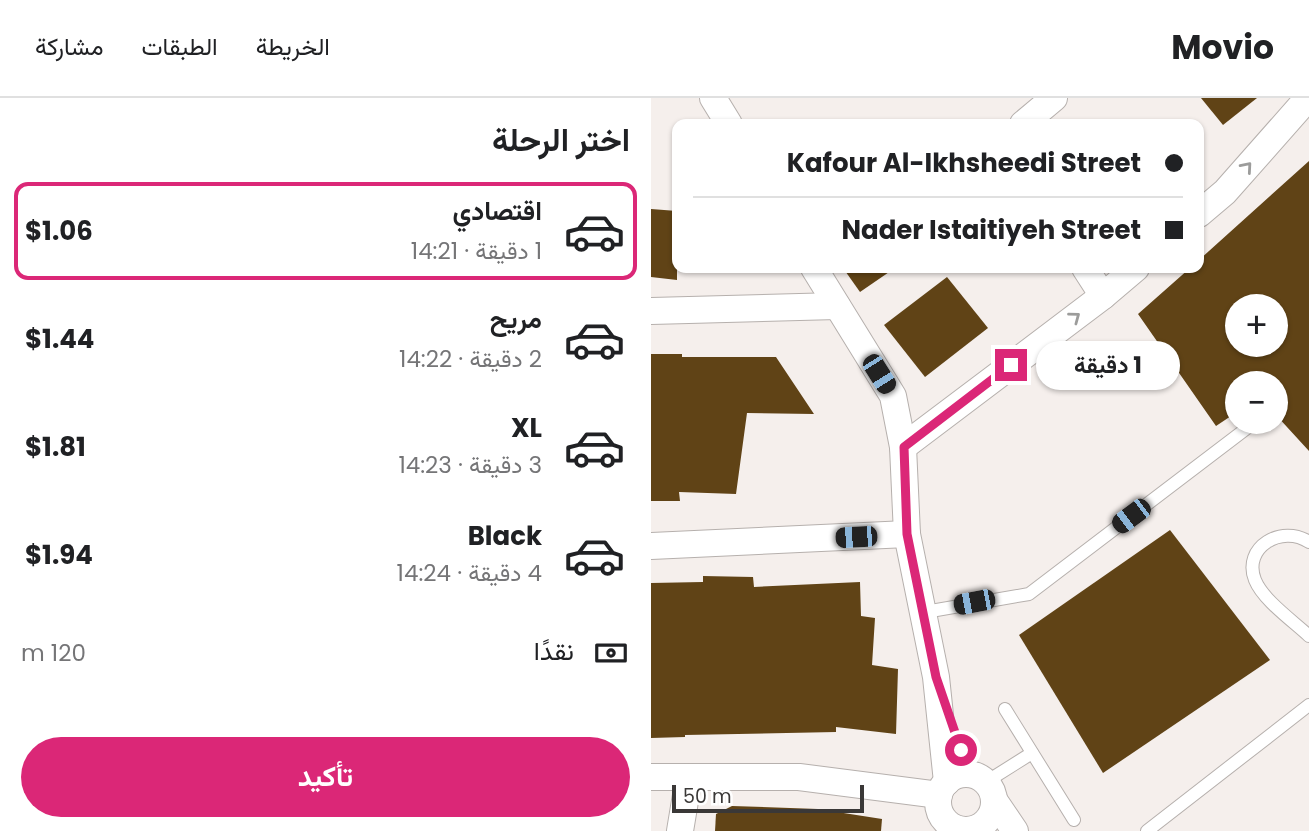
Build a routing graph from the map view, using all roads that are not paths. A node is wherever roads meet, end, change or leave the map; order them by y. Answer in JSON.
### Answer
{"nodes":[{"id":1,"x":713,"y":98,"type":"edge"},
{"id":2,"x":1053,"y":98,"type":"edge"},
{"id":3,"x":1308,"y":98,"type":"edge"},
{"id":4,"x":726,"y":119,"type":"edge"},
{"id":5,"x":1029,"y":119,"type":"edge"},
{"id":6,"x":1204,"y":210,"type":"edge"},
{"id":7,"x":817,"y":273,"type":"edge"},
{"id":8,"x":1088,"y":273,"type":"edge"},
{"id":9,"x":1130,"y":273,"type":"edge"},
{"id":10,"x":1103,"y":296,"type":"junction"},
{"id":11,"x":837,"y":306,"type":"junction"},
{"id":12,"x":651,"y":311,"type":"edge"},
{"id":13,"x":1239,"y":434,"type":"edge"},
{"id":14,"x":904,"y":447,"type":"junction"},
{"id":15,"x":907,"y":534,"type":"junction"},
{"id":16,"x":1309,"y":542,"type":"edge"},
{"id":17,"x":651,"y":546,"type":"edge"},
{"id":18,"x":925,"y":611,"type":"junction"},
{"id":19,"x":1309,"y":636,"type":"edge"},
{"id":20,"x":1309,"y":705,"type":"edge"},
{"id":21,"x":1005,"y":709,"type":"dead end"},
{"id":22,"x":1032,"y":753,"type":"junction"},
{"id":23,"x":651,"y":777,"type":"edge"},
{"id":24,"x":689,"y":777,"type":"junction"},
{"id":25,"x":968,"y":808,"type":"edge"},
{"id":26,"x":1074,"y":820,"type":"dead end"},
{"id":27,"x":680,"y":831,"type":"edge"},
{"id":28,"x":1015,"y":831,"type":"edge"},
{"id":29,"x":1147,"y":831,"type":"edge"}],
"edges":[{"from":1,"to":4,"type":"street"},
{"from":2,"to":5,"type":"street"},
{"from":6,"to":3,"type":"street","one_way":true},
{"from":7,"to":11,"type":"street"},
{"from":8,"to":10,"type":"street"},
{"from":9,"to":10,"type":"street"},
{"from":14,"to":10,"type":"street","one_way":true},
{"from":11,"to":12,"type":"street"},
{"from":11,"to":14,"type":"street"},
{"from":13,"to":18,"type":"lane"},
{"from":14,"to":15,"type":"street"},
{"from":15,"to":17,"type":"street"},
{"from":15,"to":18,"type":"street"},
{"from":16,"to":19,"type":"lane"},
{"from":18,"to":25,"type":"street"},
{"from":20,"to":29,"type":"lane"},
{"from":21,"to":22,"type":"lane"},
{"from":22,"to":25,"type":"lane"},
{"from":22,"to":26,"type":"lane"},
{"from":23,"to":24,"type":"street"},
{"from":24,"to":25,"type":"street"},
{"from":24,"to":27,"type":"street"},
{"from":25,"to":28,"type":"street"}]}
